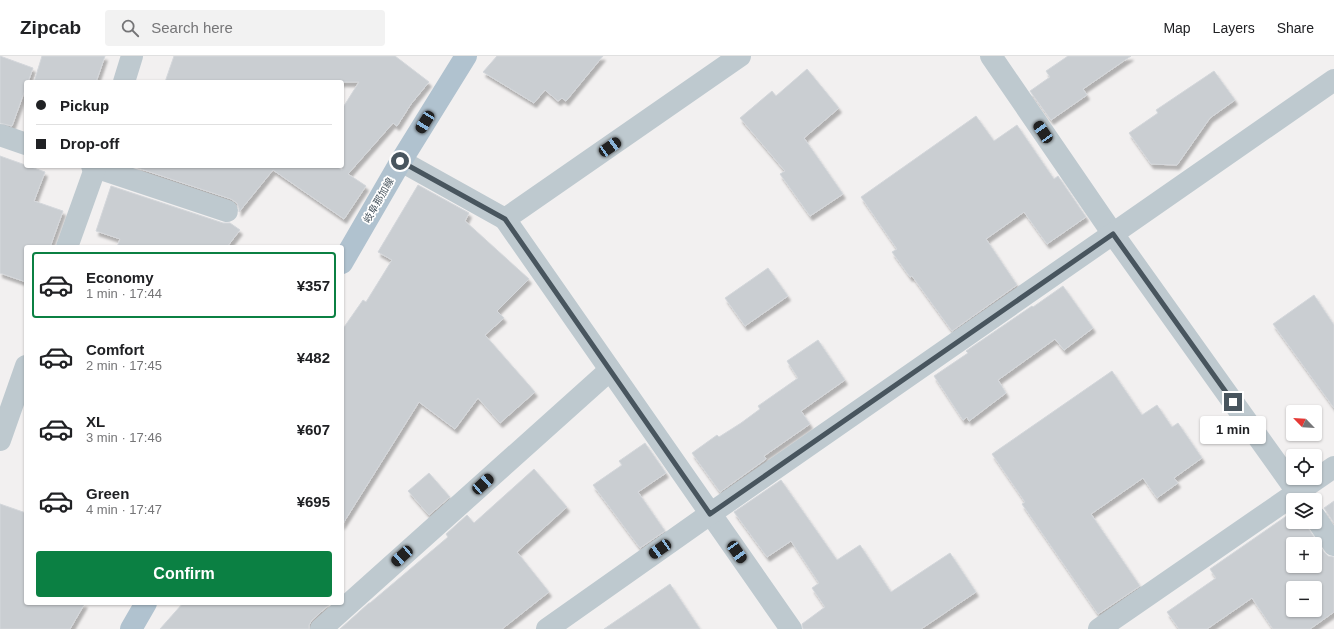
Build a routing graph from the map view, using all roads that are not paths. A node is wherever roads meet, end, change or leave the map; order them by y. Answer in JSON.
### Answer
{"nodes":[{"id":1,"x":132,"y":56,"type":"edge"},
{"id":2,"x":466,"y":56,"type":"edge"},
{"id":3,"x":740,"y":56,"type":"edge"},
{"id":4,"x":991,"y":56,"type":"edge"},
{"id":5,"x":125,"y":80,"type":"edge"},
{"id":6,"x":1334,"y":80,"type":"edge"},
{"id":7,"x":0,"y":135,"type":"edge"},
{"id":8,"x":24,"y":143,"type":"edge"},
{"id":9,"x":400,"y":161,"type":"junction"},
{"id":10,"x":93,"y":168,"type":"edge"},
{"id":11,"x":100,"y":168,"type":"edge"},
{"id":12,"x":227,"y":211,"type":"dead end"},
{"id":13,"x":505,"y":219,"type":"junction"},
{"id":14,"x":1113,"y":234,"type":"junction"},
{"id":15,"x":68,"y":245,"type":"edge"},
{"id":16,"x":344,"y":259,"type":"edge"},
{"id":17,"x":610,"y":370,"type":"junction"},
{"id":18,"x":24,"y":372,"type":"edge"},
{"id":19,"x":0,"y":440,"type":"edge"},
{"id":20,"x":1334,"y":467,"type":"edge"},
{"id":21,"x":1299,"y":493,"type":"edge"},
{"id":22,"x":1304,"y":493,"type":"edge"},
{"id":23,"x":1286,"y":506,"type":"edge"},
{"id":24,"x":710,"y":514,"type":"junction"},
{"id":25,"x":1322,"y":527,"type":"edge"},
{"id":26,"x":1334,"y":545,"type":"edge"},
{"id":27,"x":145,"y":605,"type":"edge"},
{"id":28,"x":131,"y":629,"type":"edge"},
{"id":29,"x":321,"y":629,"type":"edge"},
{"id":30,"x":547,"y":629,"type":"edge"},
{"id":31,"x":791,"y":629,"type":"edge"},
{"id":32,"x":1099,"y":629,"type":"edge"}],
"edges":[{"from":1,"to":5,"type":"street"},
{"from":2,"to":9,"type":"main road","name":"岐阜那加線"},
{"from":3,"to":13,"type":"street"},
{"from":4,"to":14,"type":"street"},
{"from":6,"to":14,"type":"street"},
{"from":7,"to":8,"type":"street"},
{"from":9,"to":13,"type":"street"},
{"from":9,"to":16,"type":"main road","name":"岐阜那加線"},
{"from":10,"to":15,"type":"street"},
{"from":11,"to":12,"type":"street"},
{"from":13,"to":17,"type":"street"},
{"from":14,"to":21,"type":"street"},
{"from":14,"to":24,"type":"street"},
{"from":17,"to":24,"type":"street"},
{"from":17,"to":29,"type":"street"},
{"from":18,"to":19,"type":"street"},
{"from":20,"to":22,"type":"street"},
{"from":23,"to":32,"type":"street"},
{"from":24,"to":30,"type":"street"},
{"from":24,"to":31,"type":"street"},
{"from":25,"to":26,"type":"street"},
{"from":27,"to":28,"type":"main road"}]}
